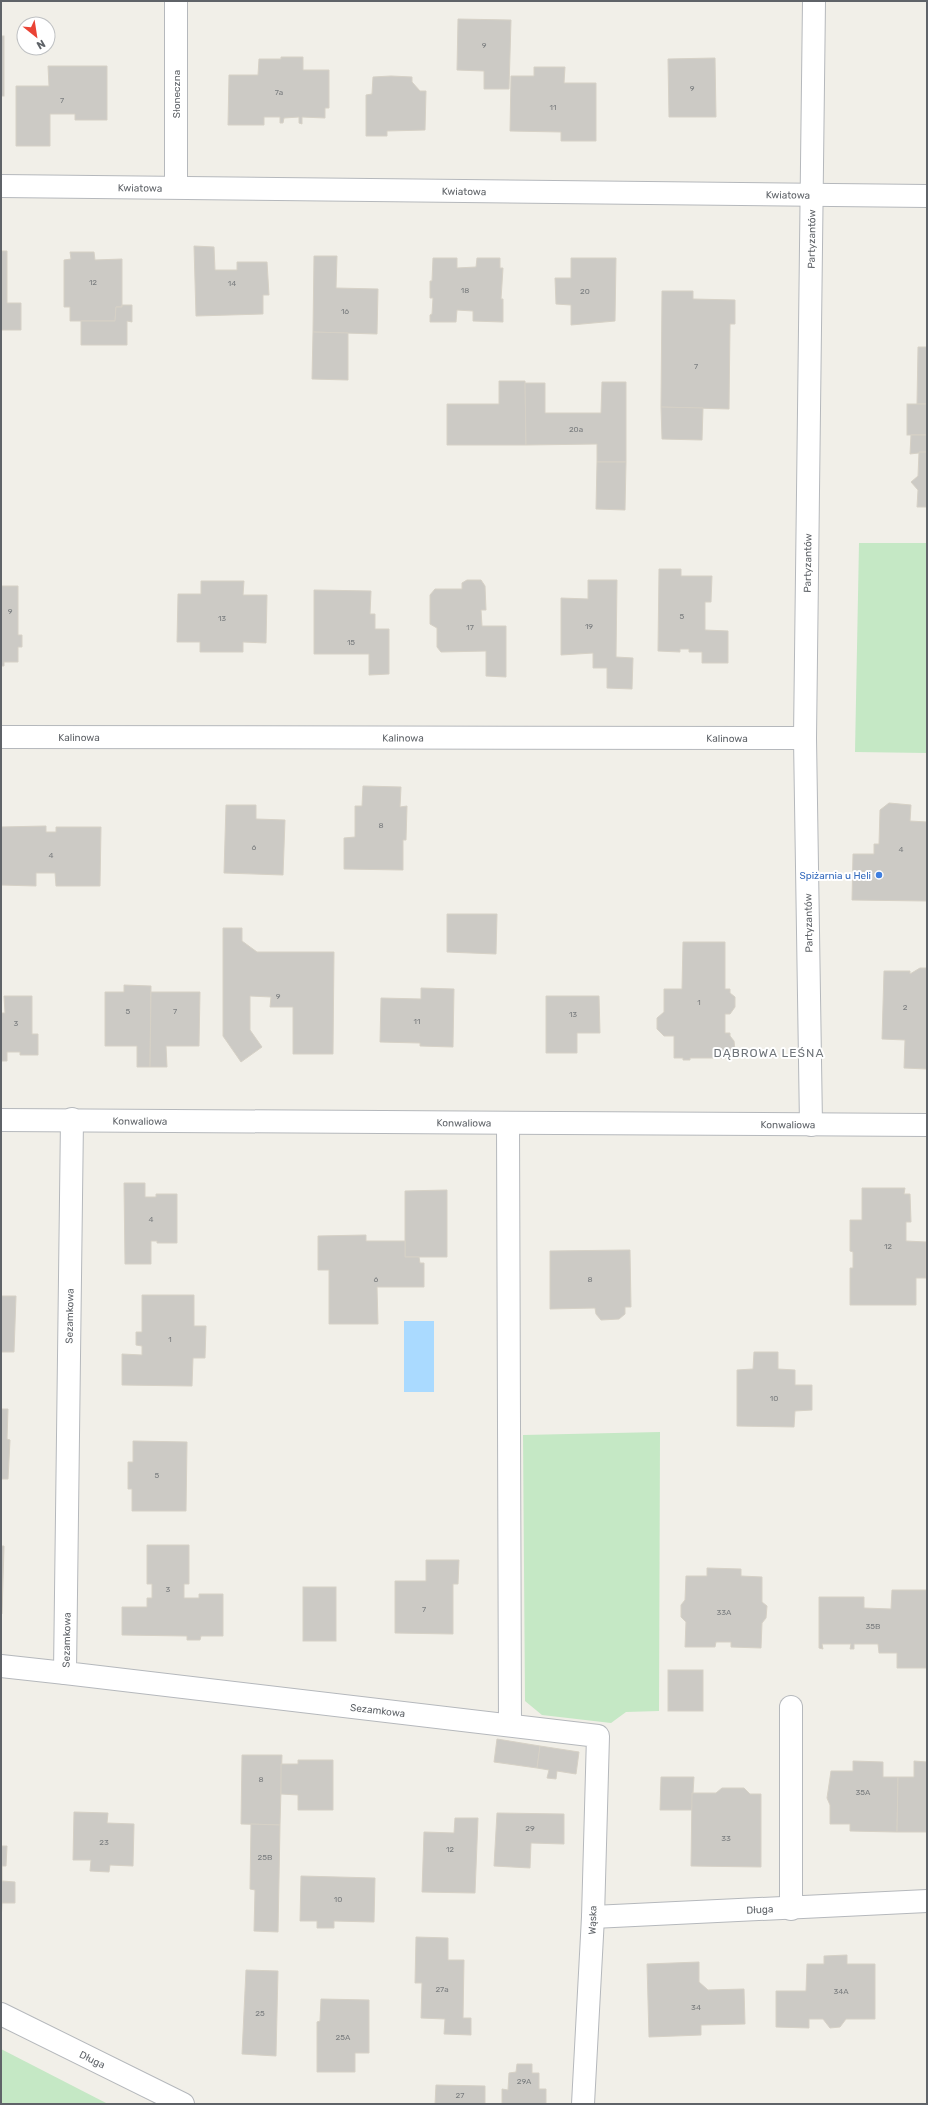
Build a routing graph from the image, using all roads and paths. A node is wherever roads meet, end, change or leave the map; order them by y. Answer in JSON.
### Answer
{"nodes":[{"id":1,"x":176,"y":1,"type":"edge"},
{"id":2,"x":814,"y":1,"type":"edge"},
{"id":3,"x":1,"y":186,"type":"edge"},
{"id":4,"x":176,"y":187,"type":"junction"},
{"id":5,"x":812,"y":195,"type":"junction"},
{"id":6,"x":927,"y":196,"type":"edge"},
{"id":7,"x":1,"y":737,"type":"edge"},
{"id":8,"x":805,"y":738,"type":"junction"},
{"id":9,"x":72,"y":1119,"type":"junction"},
{"id":10,"x":1,"y":1120,"type":"edge"},
{"id":11,"x":508,"y":1123,"type":"junction"},
{"id":12,"x":811,"y":1125,"type":"junction"},
{"id":13,"x":927,"y":1126,"type":"edge"},
{"id":14,"x":1,"y":1666,"type":"edge"},
{"id":15,"x":65,"y":1674,"type":"junction"},
{"id":16,"x":791,"y":1707,"type":"dead end"},
{"id":17,"x":510,"y":1725,"type":"junction"},
{"id":18,"x":598,"y":1736,"type":"joint"},
{"id":19,"x":927,"y":1901,"type":"edge"},
{"id":20,"x":791,"y":1908,"type":"junction"},
{"id":21,"x":593,"y":1917,"type":"junction"},
{"id":22,"x":1,"y":2014,"type":"edge"},
{"id":23,"x":183,"y":2104,"type":"edge"},
{"id":24,"x":583,"y":2104,"type":"edge"}],
"edges":[{"from":1,"to":4,"type":"street","name":"Słoneczna"},
{"from":2,"to":5,"type":"street","name":"Partyzantów"},
{"from":3,"to":4,"type":"street","name":"Kwiatowa"},
{"from":4,"to":5,"type":"street","name":"Kwiatowa"},
{"from":5,"to":6,"type":"street","name":"Kwiatowa"},
{"from":5,"to":8,"type":"street","name":"Partyzantów"},
{"from":7,"to":8,"type":"street","name":"Kalinowa"},
{"from":8,"to":12,"type":"street","name":"Partyzantów"},
{"from":9,"to":10,"type":"street","name":"Konwaliowa"},
{"from":9,"to":11,"type":"street","name":"Konwaliowa"},
{"from":9,"to":15,"type":"street","name":"Sezamkowa"},
{"from":11,"to":12,"type":"street","name":"Konwaliowa"},
{"from":11,"to":17,"type":"street"},
{"from":12,"to":13,"type":"street","name":"Konwaliowa"},
{"from":14,"to":15,"type":"street"},
{"from":15,"to":17,"type":"street","name":"Sezamkowa"},
{"from":16,"to":20,"type":"street"},
{"from":17,"to":18,"type":"street","name":"Sezamkowa"},
{"from":18,"to":21,"type":"street","name":"Wąska"},
{"from":19,"to":20,"type":"street","name":"Długa"},
{"from":20,"to":21,"type":"street","name":"Długa"},
{"from":21,"to":24,"type":"street","name":"Wąska"},
{"from":22,"to":23,"type":"street","name":"Długa"}]}
